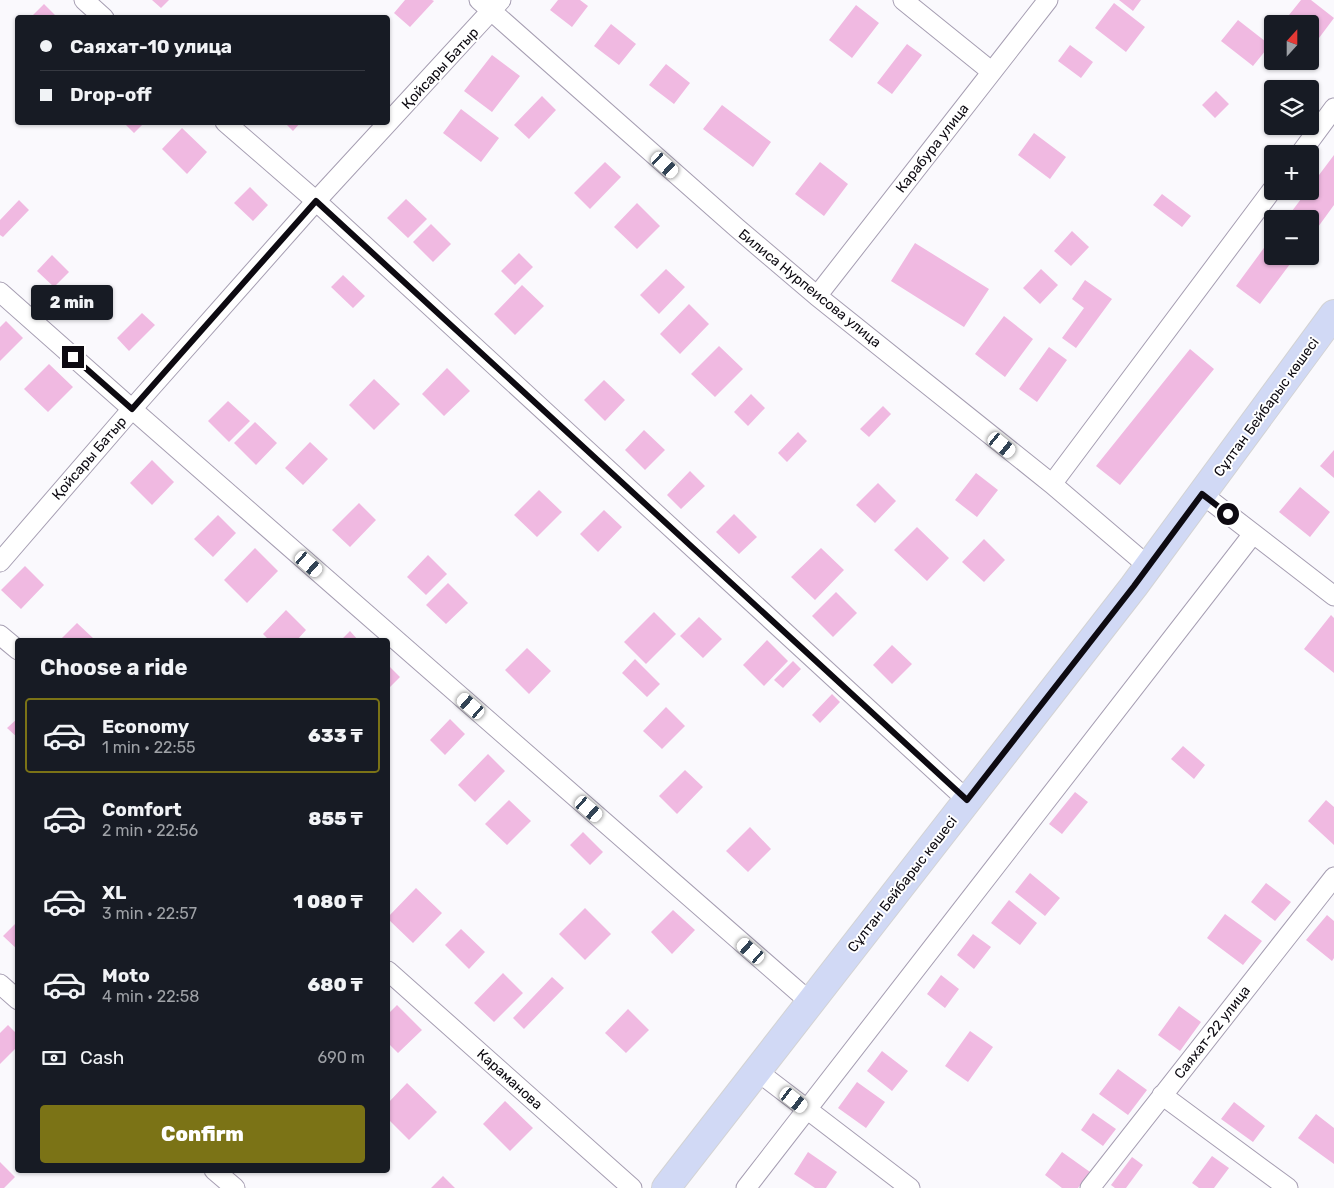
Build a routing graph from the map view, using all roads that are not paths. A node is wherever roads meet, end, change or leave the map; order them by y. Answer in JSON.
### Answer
{"nodes":[{"id":1,"x":84,"y":0,"type":"edge"},
{"id":2,"x":903,"y":0,"type":"edge"},
{"id":3,"x":1048,"y":0,"type":"edge"},
{"id":4,"x":491,"y":4,"type":"edge"},
{"id":5,"x":101,"y":15,"type":"edge"},
{"id":6,"x":992,"y":72,"type":"junction"},
{"id":7,"x":1334,"y":108,"type":"edge"},
{"id":8,"x":390,"y":118,"type":"edge"},
{"id":9,"x":228,"y":125,"type":"edge"},
{"id":10,"x":384,"y":125,"type":"edge"},
{"id":11,"x":1307,"y":145,"type":"edge"},
{"id":12,"x":1265,"y":200,"type":"edge"},
{"id":13,"x":316,"y":201,"type":"junction"},
{"id":14,"x":0,"y":292,"type":"edge"},
{"id":15,"x":817,"y":296,"type":"junction"},
{"id":16,"x":1334,"y":314,"type":"edge"},
{"id":17,"x":132,"y":409,"type":"junction"},
{"id":18,"x":1052,"y":484,"type":"junction"},
{"id":19,"x":1202,"y":494,"type":"junction"},
{"id":20,"x":1253,"y":534,"type":"junction"},
{"id":21,"x":0,"y":562,"type":"edge"},
{"id":22,"x":1148,"y":566,"type":"junction"},
{"id":23,"x":1334,"y":596,"type":"edge"},
{"id":24,"x":0,"y":635,"type":"edge"},
{"id":25,"x":15,"y":648,"type":"edge"},
{"id":26,"x":967,"y":800,"type":"junction"},
{"id":27,"x":1330,"y":889,"type":"edge"},
{"id":28,"x":390,"y":973,"type":"edge"},
{"id":29,"x":0,"y":984,"type":"edge"},
{"id":30,"x":15,"y":997,"type":"edge"},
{"id":31,"x":810,"y":1002,"type":"junction"},
{"id":32,"x":757,"y":1071,"type":"junction"},
{"id":33,"x":1162,"y":1095,"type":"junction"},
{"id":34,"x":807,"y":1109,"type":"junction"},
{"id":35,"x":218,"y":1173,"type":"edge"},
{"id":36,"x":235,"y":1188,"type":"edge"},
{"id":37,"x":632,"y":1188,"type":"edge"},
{"id":38,"x":666,"y":1188,"type":"edge"},
{"id":39,"x":746,"y":1188,"type":"edge"},
{"id":40,"x":910,"y":1188,"type":"edge"},
{"id":41,"x":1090,"y":1188,"type":"edge"},
{"id":42,"x":1288,"y":1188,"type":"edge"}],
"edges":[{"from":1,"to":5,"type":"street"},
{"from":2,"to":6,"type":"street"},
{"from":3,"to":6,"type":"street","name":"Карабура улица"},
{"from":4,"to":8,"type":"street","name":"Қойсары Батыр"},
{"from":4,"to":15,"type":"street","name":"Билиса Нурпеисова улица"},
{"from":6,"to":15,"type":"street","name":"Карабура улица"},
{"from":7,"to":11,"type":"street"},
{"from":9,"to":13,"type":"street"},
{"from":10,"to":13,"type":"street","name":"Қойсары Батыр"},
{"from":12,"to":18,"type":"street"},
{"from":13,"to":17,"type":"street","name":"Қойсары Батыр"},
{"from":13,"to":26,"type":"street"},
{"from":14,"to":17,"type":"street"},
{"from":15,"to":18,"type":"street","name":"Билиса Нурпеисова улица"},
{"from":16,"to":19,"type":"main road","name":"Сұлтан Бейбарыс көшесі"},
{"from":17,"to":21,"type":"street","name":"Қойсары Батыр"},
{"from":17,"to":31,"type":"street"},
{"from":18,"to":22,"type":"street","name":"Билиса Нурпеисова улица"},
{"from":19,"to":20,"type":"street"},
{"from":19,"to":22,"type":"main road","name":"Сұлтан Бейбарыс көшесі"},
{"from":20,"to":23,"type":"street"},
{"from":20,"to":34,"type":"street"},
{"from":22,"to":26,"type":"main road","name":"Сұлтан Бейбарыс көшесі"},
{"from":24,"to":25,"type":"street"},
{"from":26,"to":31,"type":"main road","name":"Сұлтан Бейбарыс көшесі"},
{"from":27,"to":33,"type":"street","name":"Саяхат-22 улица"},
{"from":28,"to":37,"type":"street","name":"Караманова"},
{"from":29,"to":30,"type":"street"},
{"from":31,"to":32,"type":"main road","name":"Сұлтан Бейбарыс көшесі"},
{"from":32,"to":34,"type":"street"},
{"from":32,"to":38,"type":"main road","name":"Сұлтан Бейбарыс көшесі"},
{"from":33,"to":41,"type":"street","name":"Саяхат-22 улица"},
{"from":33,"to":42,"type":"street"},
{"from":34,"to":39,"type":"street"},
{"from":34,"to":40,"type":"street"},
{"from":35,"to":36,"type":"street"}]}
